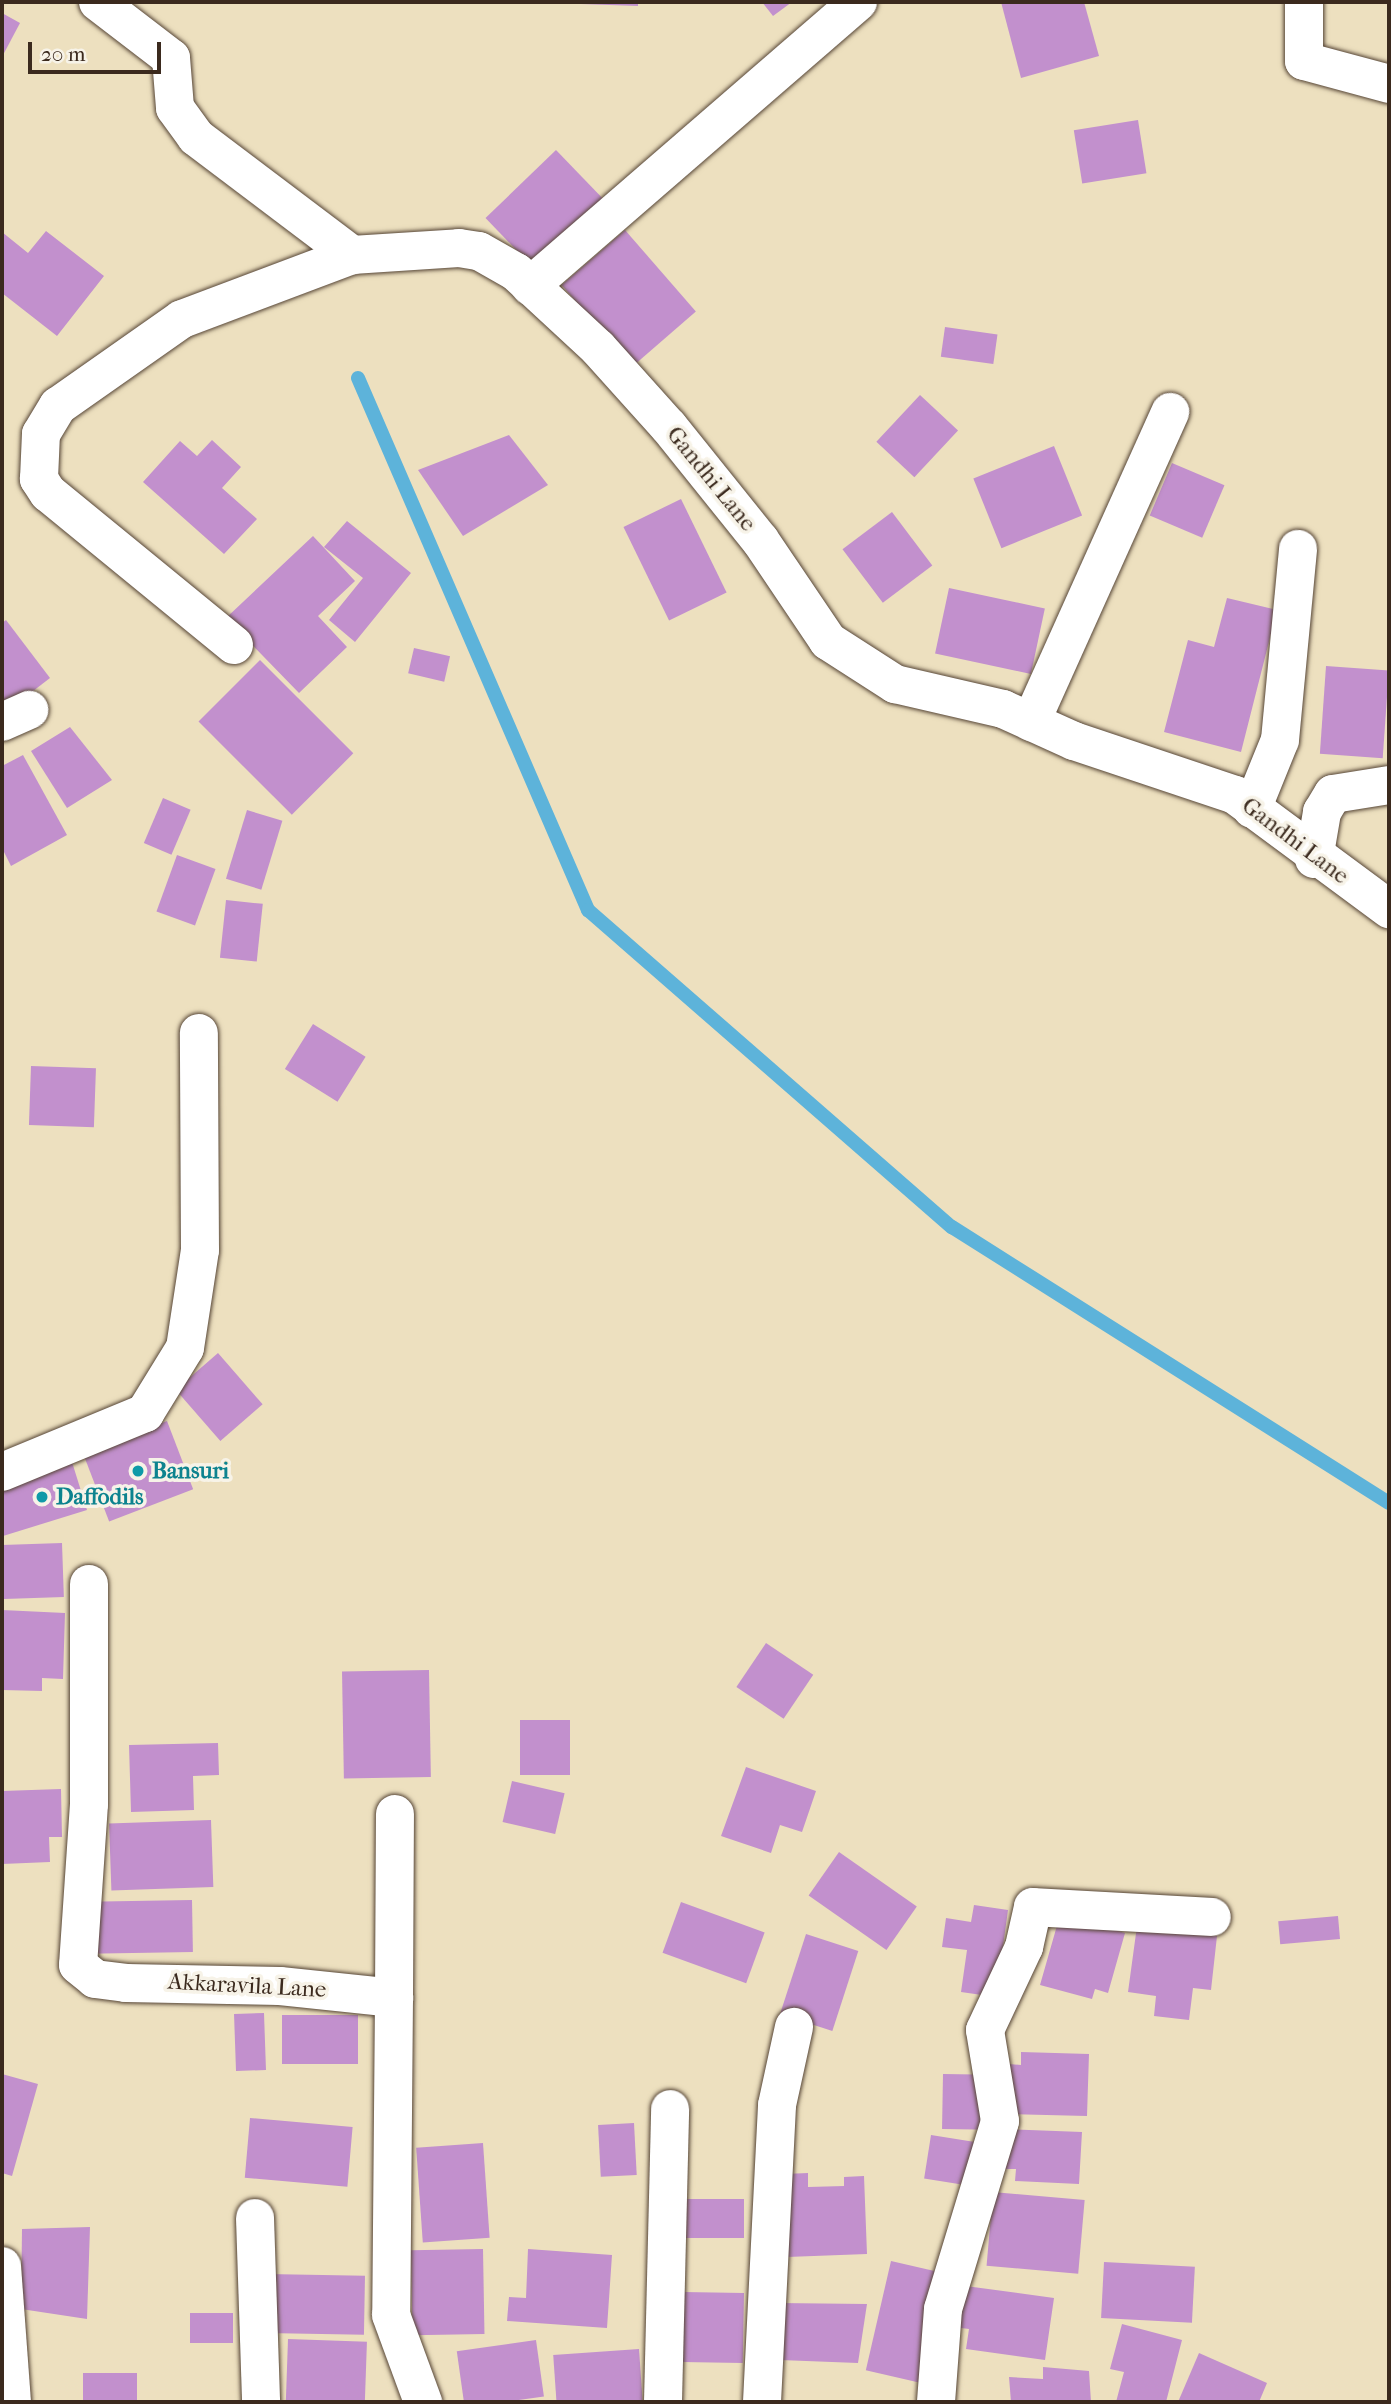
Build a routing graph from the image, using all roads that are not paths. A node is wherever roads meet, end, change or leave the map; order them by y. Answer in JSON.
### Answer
{"nodes":[{"id":1,"x":97,"y":2,"type":"edge"},
{"id":2,"x":858,"y":2,"type":"edge"},
{"id":3,"x":1304,"y":2,"type":"edge"},
{"id":4,"x":1389,"y":84,"type":"edge"},
{"id":5,"x":352,"y":255,"type":"junction"},
{"id":6,"x":530,"y":286,"type":"junction"},
{"id":7,"x":1170,"y":412,"type":"dead end"},
{"id":8,"x":1298,"y":549,"type":"dead end"},
{"id":9,"x":234,"y":645,"type":"dead end"},
{"id":10,"x":1031,"y":722,"type":"junction"},
{"id":11,"x":1389,"y":785,"type":"edge"},
{"id":12,"x":1252,"y":809,"type":"junction"},
{"id":13,"x":1314,"y":859,"type":"junction"},
{"id":14,"x":1389,"y":908,"type":"edge"},
{"id":15,"x":198,"y":1033,"type":"dead end"},
{"id":16,"x":2,"y":1472,"type":"edge"},
{"id":17,"x":89,"y":1584,"type":"dead end"},
{"id":18,"x":395,"y":1814,"type":"dead end"},
{"id":19,"x":1212,"y":1917,"type":"dead end"},
{"id":20,"x":394,"y":1998,"type":"junction"},
{"id":21,"x":794,"y":2027,"type":"dead end"},
{"id":22,"x":670,"y":2109,"type":"dead end"},
{"id":23,"x":255,"y":2218,"type":"dead end"},
{"id":24,"x":2,"y":2266,"type":"edge"},
{"id":25,"x":12,"y":2402,"type":"edge"},
{"id":26,"x":261,"y":2402,"type":"edge"},
{"id":27,"x":423,"y":2402,"type":"edge"},
{"id":28,"x":663,"y":2402,"type":"edge"},
{"id":29,"x":762,"y":2402,"type":"edge"},
{"id":30,"x":936,"y":2402,"type":"edge"}],
"edges":[{"from":1,"to":5,"type":"street"},
{"from":2,"to":6,"type":"street"},
{"from":3,"to":4,"type":"street"},
{"from":5,"to":6,"type":"street","name":"Gandhi Lane"},
{"from":5,"to":9,"type":"street","name":"Gandhi Lane"},
{"from":6,"to":10,"type":"street","name":"Gandhi Lane"},
{"from":7,"to":10,"type":"street"},
{"from":8,"to":12,"type":"street"},
{"from":10,"to":12,"type":"street","name":"Gandhi Lane"},
{"from":11,"to":13,"type":"street"},
{"from":12,"to":13,"type":"street","name":"Gandhi Lane"},
{"from":13,"to":14,"type":"street","name":"Gandhi Lane"},
{"from":15,"to":16,"type":"street"},
{"from":17,"to":20,"type":"street","name":"Akkaravila Lane"},
{"from":18,"to":20,"type":"street"},
{"from":19,"to":30,"type":"street"},
{"from":20,"to":27,"type":"street"},
{"from":21,"to":29,"type":"street"},
{"from":22,"to":28,"type":"street"},
{"from":23,"to":26,"type":"street"},
{"from":24,"to":25,"type":"street"}]}
